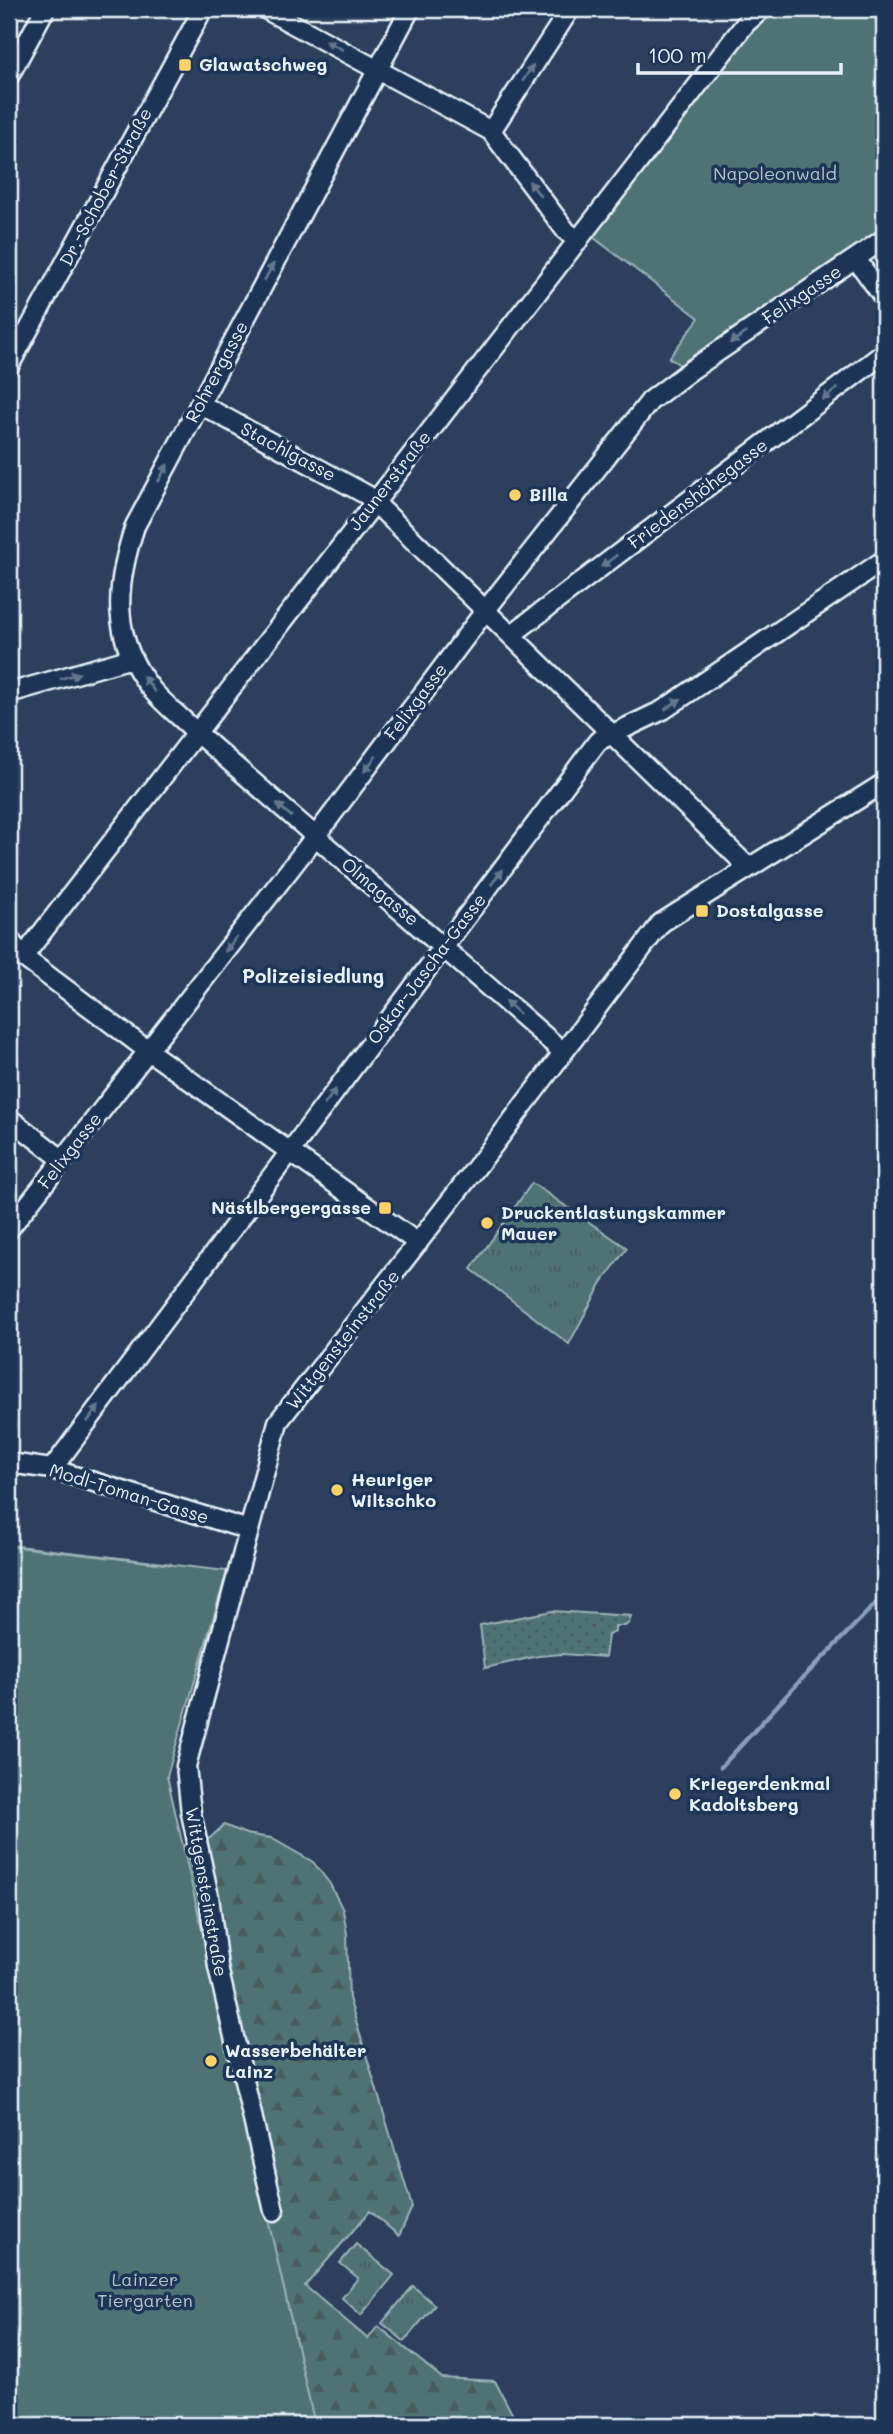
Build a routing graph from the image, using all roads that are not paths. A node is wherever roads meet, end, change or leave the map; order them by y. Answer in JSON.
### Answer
{"nodes":[{"id":1,"x":45,"y":9,"type":"edge"},
{"id":2,"x":202,"y":9,"type":"edge"},
{"id":3,"x":265,"y":9,"type":"edge"},
{"id":4,"x":410,"y":9,"type":"edge"},
{"id":5,"x":570,"y":9,"type":"edge"},
{"id":6,"x":762,"y":9,"type":"edge"},
{"id":7,"x":377,"y":68,"type":"junction"},
{"id":8,"x":9,"y":76,"type":"edge"},
{"id":9,"x":491,"y":131,"type":"junction"},
{"id":10,"x":884,"y":239,"type":"edge"},
{"id":11,"x":578,"y":241,"type":"junction"},
{"id":12,"x":856,"y":259,"type":"junction"},
{"id":13,"x":884,"y":298,"type":"edge"},
{"id":14,"x":884,"y":353,"type":"edge"},
{"id":15,"x":9,"y":366,"type":"edge"},
{"id":16,"x":200,"y":404,"type":"junction"},
{"id":17,"x":374,"y":502,"type":"junction"},
{"id":18,"x":884,"y":561,"type":"edge"},
{"id":19,"x":485,"y":611,"type":"junction"},
{"id":20,"x":511,"y":635,"type":"junction"},
{"id":21,"x":132,"y":658,"type":"junction"},
{"id":22,"x":9,"y":693,"type":"edge"},
{"id":23,"x":197,"y":733,"type":"junction"},
{"id":24,"x":612,"y":734,"type":"junction"},
{"id":25,"x":884,"y":783,"type":"edge"},
{"id":26,"x":315,"y":837,"type":"junction"},
{"id":27,"x":749,"y":868,"type":"junction"},
{"id":28,"x":9,"y":939,"type":"edge"},
{"id":29,"x":445,"y":947,"type":"junction"},
{"id":30,"x":23,"y":957,"type":"junction"},
{"id":31,"x":147,"y":1050,"type":"junction"},
{"id":32,"x":563,"y":1052,"type":"junction"},
{"id":33,"x":9,"y":1118,"type":"edge"},
{"id":34,"x":289,"y":1152,"type":"junction"},
{"id":35,"x":63,"y":1160,"type":"junction"},
{"id":36,"x":9,"y":1229,"type":"edge"},
{"id":37,"x":418,"y":1243,"type":"junction"},
{"id":38,"x":9,"y":1463,"type":"edge"},
{"id":39,"x":52,"y":1469,"type":"junction"},
{"id":40,"x":249,"y":1530,"type":"junction"},
{"id":41,"x":274,"y":2211,"type":"dead end"}],
"edges":[{"from":1,"to":8,"type":"street"},
{"from":2,"to":15,"type":"street","name":"Dr.-Schober-Straße"},
{"from":7,"to":3,"type":"street","one_way":true},
{"from":4,"to":7,"type":"street","name":"Rohrergasse"},
{"from":9,"to":5,"type":"street","one_way":true},
{"from":6,"to":11,"type":"street","name":"Jaunerstraße"},
{"from":7,"to":9,"type":"street"},
{"from":16,"to":7,"type":"street","name":"Rohrergasse","one_way":true},
{"from":11,"to":9,"type":"street","one_way":true},
{"from":10,"to":12,"type":"street","name":"Felixgasse"},
{"from":11,"to":17,"type":"street","name":"Jaunerstraße"},
{"from":12,"to":13,"type":"street"},
{"from":12,"to":19,"type":"street","name":"Felixgasse","one_way":true},
{"from":14,"to":20,"type":"street","name":"Friedenshöhegasse","one_way":true},
{"from":16,"to":17,"type":"street","name":"Stachlgasse"},
{"from":21,"to":16,"type":"street","name":"Rohrergasse","one_way":true},
{"from":17,"to":19,"type":"street"},
{"from":17,"to":23,"type":"street","name":"Jaunerstraße"},
{"from":24,"to":18,"type":"street","name":"Oskar-Jascha-Gasse","one_way":true},
{"from":19,"to":20,"type":"street"},
{"from":19,"to":26,"type":"street","name":"Felixgasse","one_way":true},
{"from":20,"to":24,"type":"street"},
{"from":22,"to":21,"type":"street","one_way":true},
{"from":23,"to":21,"type":"street","name":"Rohrergasse","one_way":true},
{"from":26,"to":23,"type":"street","name":"Olmagasse","one_way":true},
{"from":23,"to":30,"type":"street","name":"Jaunerstraße"},
{"from":24,"to":27,"type":"street"},
{"from":29,"to":24,"type":"street","name":"Oskar-Jascha-Gasse","one_way":true},
{"from":25,"to":27,"type":"street","name":"Wittgensteinstraße"},
{"from":26,"to":29,"type":"street","name":"Olmagasse"},
{"from":26,"to":31,"type":"street","name":"Felixgasse","one_way":true},
{"from":27,"to":32,"type":"street","name":"Wittgensteinstraße"},
{"from":28,"to":30,"type":"street"},
{"from":32,"to":29,"type":"street","name":"Olmagasse","one_way":true},
{"from":34,"to":29,"type":"street","name":"Oskar-Jascha-Gasse","one_way":true},
{"from":30,"to":31,"type":"street"},
{"from":31,"to":34,"type":"street"},
{"from":31,"to":35,"type":"street","name":"Felixgasse"},
{"from":32,"to":37,"type":"street","name":"Wittgensteinstraße"},
{"from":33,"to":35,"type":"street"},
{"from":34,"to":37,"type":"street"},
{"from":39,"to":34,"type":"street","name":"Oskar-Jascha-Gasse","one_way":true},
{"from":35,"to":36,"type":"street","name":"Felixgasse"},
{"from":37,"to":40,"type":"street","name":"Wittgensteinstraße"},
{"from":38,"to":39,"type":"street","name":"Modl-Toman-Gasse"},
{"from":39,"to":40,"type":"street","name":"Modl-Toman-Gasse"},
{"from":40,"to":41,"type":"street","name":"Wittgensteinstraße"}]}
